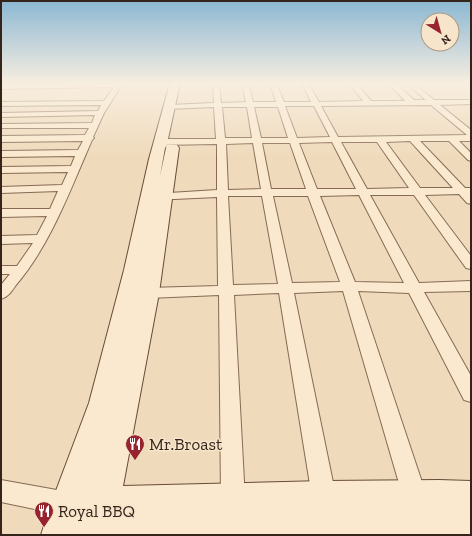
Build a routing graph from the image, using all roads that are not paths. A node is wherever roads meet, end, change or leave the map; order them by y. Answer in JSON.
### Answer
{"nodes":[{"id":1,"x":103,"y":108,"type":"edge"},
{"id":2,"x":174,"y":108,"type":"edge"},
{"id":3,"x":219,"y":108,"type":"edge"},
{"id":4,"x":251,"y":108,"type":"edge"},
{"id":5,"x":281,"y":108,"type":"edge"},
{"id":6,"x":318,"y":108,"type":"edge"},
{"id":7,"x":439,"y":108,"type":"edge"},
{"id":8,"x":464,"y":108,"type":"edge"},
{"id":9,"x":466,"y":110,"type":"dead end"},
{"id":10,"x":100,"y":113,"type":"junction"},
{"id":11,"x":1,"y":115,"type":"edge"},
{"id":12,"x":95,"y":125,"type":"junction"},
{"id":13,"x":1,"y":126,"type":"edge"},
{"id":14,"x":471,"y":134,"type":"edge"},
{"id":15,"x":90,"y":138,"type":"junction"},
{"id":16,"x":450,"y":138,"type":"junction"},
{"id":17,"x":471,"y":138,"type":"edge"},
{"id":18,"x":1,"y":139,"type":"edge"},
{"id":19,"x":379,"y":139,"type":"junction"},
{"id":20,"x":414,"y":139,"type":"junction"},
{"id":21,"x":256,"y":140,"type":"junction"},
{"id":22,"x":335,"y":140,"type":"junction"},
{"id":23,"x":220,"y":141,"type":"junction"},
{"id":24,"x":295,"y":141,"type":"junction"},
{"id":25,"x":166,"y":142,"type":"junction"},
{"id":26,"x":82,"y":153,"type":"junction"},
{"id":27,"x":1,"y":154,"type":"edge"},
{"id":28,"x":471,"y":158,"type":"edge"},
{"id":29,"x":74,"y":169,"type":"junction"},
{"id":30,"x":1,"y":170,"type":"edge"},
{"id":31,"x":65,"y":188,"type":"junction"},
{"id":32,"x":1,"y":190,"type":"edge"},
{"id":33,"x":466,"y":191,"type":"edge"},
{"id":34,"x":417,"y":192,"type":"junction"},
{"id":35,"x":221,"y":193,"type":"junction"},
{"id":36,"x":267,"y":193,"type":"junction"},
{"id":37,"x":313,"y":193,"type":"junction"},
{"id":38,"x":364,"y":193,"type":"junction"},
{"id":39,"x":156,"y":197,"type":"junction"},
{"id":40,"x":471,"y":201,"type":"edge"},
{"id":41,"x":54,"y":212,"type":"junction"},
{"id":42,"x":1,"y":213,"type":"edge"},
{"id":43,"x":42,"y":239,"type":"junction"},
{"id":44,"x":1,"y":240,"type":"edge"},
{"id":45,"x":471,"y":265,"type":"edge"},
{"id":46,"x":1,"y":270,"type":"edge"},
{"id":47,"x":22,"y":270,"type":"junction"},
{"id":48,"x":349,"y":286,"type":"junction"},
{"id":49,"x":471,"y":286,"type":"edge"},
{"id":50,"x":414,"y":288,"type":"junction"},
{"id":51,"x":226,"y":289,"type":"junction"},
{"id":52,"x":286,"y":289,"type":"junction"},
{"id":53,"x":148,"y":293,"type":"junction"},
{"id":54,"x":1,"y":294,"type":"edge"},
{"id":55,"x":471,"y":394,"type":"edge"},
{"id":56,"x":1,"y":491,"type":"edge"},
{"id":57,"x":324,"y":497,"type":"junction"},
{"id":58,"x":415,"y":497,"type":"junction"},
{"id":59,"x":471,"y":498,"type":"edge"},
{"id":60,"x":232,"y":500,"type":"junction"},
{"id":61,"x":99,"y":522,"type":"edge"},
{"id":62,"x":63,"y":523,"type":"edge"},
{"id":63,"x":455,"y":530,"type":"edge"}],
"edges":[{"from":1,"to":10,"type":"street"},
{"from":2,"to":25,"type":"main road"},
{"from":3,"to":23,"type":"street"},
{"from":4,"to":21,"type":"street"},
{"from":5,"to":24,"type":"street"},
{"from":6,"to":22,"type":"street"},
{"from":7,"to":14,"type":"street"},
{"from":8,"to":9,"type":"street"},
{"from":10,"to":11,"type":"street"},
{"from":10,"to":12,"type":"street"},
{"from":12,"to":13,"type":"street"},
{"from":12,"to":15,"type":"street"},
{"from":15,"to":18,"type":"street"},
{"from":15,"to":26,"type":"street"},
{"from":16,"to":17,"type":"street"},
{"from":16,"to":20,"type":"street"},
{"from":16,"to":28,"type":"street"},
{"from":19,"to":20,"type":"street"},
{"from":19,"to":22,"type":"street"},
{"from":19,"to":34,"type":"street"},
{"from":20,"to":33,"type":"street"},
{"from":21,"to":23,"type":"street"},
{"from":21,"to":24,"type":"street"},
{"from":21,"to":36,"type":"street"},
{"from":22,"to":24,"type":"street"},
{"from":22,"to":38,"type":"street"},
{"from":23,"to":25,"type":"street"},
{"from":23,"to":35,"type":"street"},
{"from":24,"to":37,"type":"street"},
{"from":25,"to":39,"type":"main road"},
{"from":26,"to":27,"type":"street"},
{"from":26,"to":29,"type":"street"},
{"from":29,"to":30,"type":"street"},
{"from":29,"to":31,"type":"street"},
{"from":31,"to":32,"type":"street"},
{"from":31,"to":41,"type":"street"},
{"from":33,"to":34,"type":"street"},
{"from":33,"to":40,"type":"street"},
{"from":34,"to":38,"type":"street"},
{"from":34,"to":45,"type":"street"},
{"from":35,"to":36,"type":"street"},
{"from":35,"to":39,"type":"street"},
{"from":35,"to":51,"type":"street"},
{"from":36,"to":37,"type":"street"},
{"from":36,"to":52,"type":"street"},
{"from":37,"to":38,"type":"street"},
{"from":37,"to":48,"type":"street"},
{"from":38,"to":50,"type":"street"},
{"from":39,"to":53,"type":"main road"},
{"from":39,"to":62,"type":"main road"},
{"from":41,"to":42,"type":"street"},
{"from":41,"to":43,"type":"street"},
{"from":43,"to":44,"type":"street"},
{"from":43,"to":47,"type":"street"},
{"from":46,"to":47,"type":"street"},
{"from":47,"to":54,"type":"street"},
{"from":48,"to":50,"type":"street"},
{"from":48,"to":52,"type":"street"},
{"from":48,"to":58,"type":"street"},
{"from":49,"to":50,"type":"street"},
{"from":50,"to":55,"type":"street"},
{"from":51,"to":52,"type":"street"},
{"from":51,"to":53,"type":"street"},
{"from":51,"to":60,"type":"street"},
{"from":52,"to":57,"type":"street"},
{"from":53,"to":61,"type":"main road"},
{"from":56,"to":62,"type":"street"},
{"from":57,"to":58,"type":"main road"},
{"from":57,"to":60,"type":"main road"},
{"from":58,"to":59,"type":"main road"},
{"from":60,"to":61,"type":"main road"},
{"from":61,"to":62,"type":"main road"},
{"from":61,"to":63,"type":"main road"}]}
